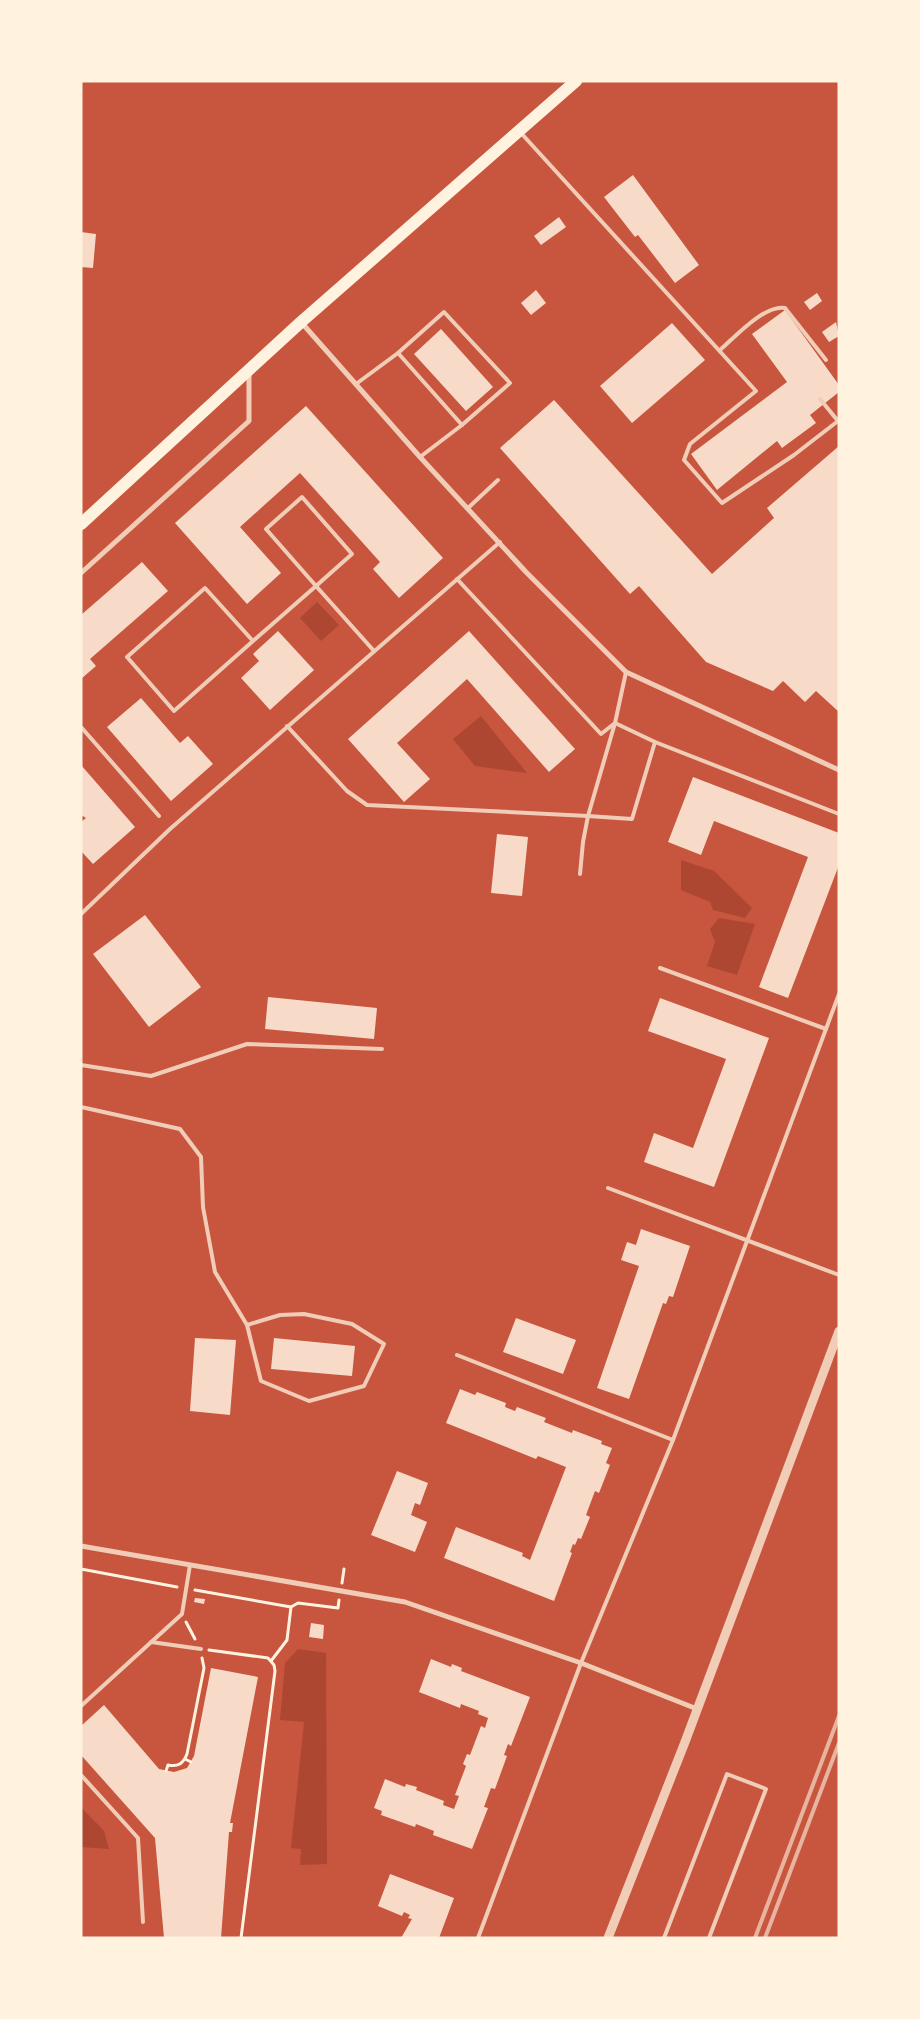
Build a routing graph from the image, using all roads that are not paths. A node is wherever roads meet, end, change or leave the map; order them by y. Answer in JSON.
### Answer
{"nodes":[{"id":1,"x":576,"y":81,"type":"edge"},
{"id":2,"x":520,"y":131,"type":"junction"},
{"id":3,"x":301,"y":322,"type":"junction"},
{"id":4,"x":720,"y":350,"type":"junction"},
{"id":5,"x":398,"y":353,"type":"junction"},
{"id":6,"x":826,"y":360,"type":"dead end"},
{"id":7,"x":249,"y":369,"type":"junction"},
{"id":8,"x":356,"y":384,"type":"junction"},
{"id":9,"x":820,"y":400,"type":"dead end"},
{"id":10,"x":462,"y":425,"type":"junction"},
{"id":11,"x":420,"y":457,"type":"junction"},
{"id":12,"x":498,"y":480,"type":"dead end"},
{"id":13,"x":468,"y":508,"type":"junction"},
{"id":14,"x":81,"y":524,"type":"edge"},
{"id":15,"x":500,"y":542,"type":"junction"},
{"id":16,"x":81,"y":573,"type":"edge"},
{"id":17,"x":457,"y":579,"type":"junction"},
{"id":18,"x":316,"y":586,"type":"junction"},
{"id":19,"x":253,"y":641,"type":"junction"},
{"id":20,"x":374,"y":651,"type":"junction"},
{"id":21,"x":626,"y":672,"type":"junction"},
{"id":22,"x":615,"y":723,"type":"junction"},
{"id":23,"x":287,"y":726,"type":"junction"},
{"id":24,"x":81,"y":727,"type":"edge"},
{"id":25,"x":655,"y":742,"type":"junction"},
{"id":26,"x":839,"y":770,"type":"edge"},
{"id":27,"x":839,"y":814,"type":"edge"},
{"id":28,"x":159,"y":816,"type":"dead end"},
{"id":29,"x":588,"y":816,"type":"junction"},
{"id":30,"x":580,"y":874,"type":"dead end"},
{"id":31,"x":81,"y":914,"type":"edge"},
{"id":32,"x":660,"y":968,"type":"dead end"},
{"id":33,"x":839,"y":994,"type":"edge"},
{"id":34,"x":826,"y":1029,"type":"junction"},
{"id":35,"x":382,"y":1049,"type":"dead end"},
{"id":36,"x":81,"y":1065,"type":"edge"},
{"id":37,"x":81,"y":1107,"type":"edge"},
{"id":38,"x":608,"y":1188,"type":"dead end"},
{"id":39,"x":746,"y":1239,"type":"junction"},
{"id":40,"x":839,"y":1275,"type":"edge"},
{"id":41,"x":247,"y":1326,"type":"junction"},
{"id":42,"x":839,"y":1331,"type":"edge"},
{"id":43,"x":457,"y":1355,"type":"dead end"},
{"id":44,"x":673,"y":1440,"type":"junction"},
{"id":45,"x":81,"y":1546,"type":"edge"},
{"id":46,"x":190,"y":1565,"type":"junction"},
{"id":47,"x":150,"y":1642,"type":"junction"},
{"id":48,"x":201,"y":1648,"type":"road end"},
{"id":49,"x":581,"y":1664,"type":"junction"},
{"id":50,"x":81,"y":1706,"type":"edge"},
{"id":51,"x":697,"y":1709,"type":"junction"},
{"id":52,"x":81,"y":1775,"type":"edge"},
{"id":53,"x":143,"y":1922,"type":"dead end"},
{"id":54,"x":478,"y":1938,"type":"edge"},
{"id":55,"x":608,"y":1938,"type":"edge"},
{"id":56,"x":664,"y":1938,"type":"edge"},
{"id":57,"x":709,"y":1938,"type":"edge"}],
"edges":[{"from":1,"to":2,"type":"main road"},
{"from":2,"to":3,"type":"main road"},
{"from":2,"to":4,"type":"lane"},
{"from":3,"to":7,"type":"main road"},
{"from":3,"to":8,"type":"street"},
{"from":4,"to":6,"type":"lane"},
{"from":4,"to":9,"type":"lane"},
{"from":5,"to":8,"type":"lane"},
{"from":5,"to":10,"type":"lane"},
{"from":5,"to":10,"type":"lane"},
{"from":7,"to":14,"type":"main road"},
{"from":7,"to":16,"type":"street"},
{"from":8,"to":11,"type":"street"},
{"from":10,"to":11,"type":"lane"},
{"from":11,"to":13,"type":"street"},
{"from":12,"to":13,"type":"lane"},
{"from":13,"to":15,"type":"street"},
{"from":15,"to":17,"type":"lane"},
{"from":15,"to":21,"type":"street"},
{"from":17,"to":20,"type":"lane"},
{"from":17,"to":22,"type":"lane"},
{"from":18,"to":18,"type":"lane"},
{"from":18,"to":19,"type":"lane"},
{"from":18,"to":20,"type":"lane"},
{"from":19,"to":19,"type":"lane"},
{"from":20,"to":23,"type":"lane"},
{"from":21,"to":22,"type":"lane"},
{"from":21,"to":26,"type":"street"},
{"from":22,"to":25,"type":"lane"},
{"from":22,"to":29,"type":"lane"},
{"from":23,"to":29,"type":"lane"},
{"from":23,"to":31,"type":"lane"},
{"from":24,"to":28,"type":"lane"},
{"from":25,"to":27,"type":"lane"},
{"from":25,"to":29,"type":"lane"},
{"from":29,"to":30,"type":"lane"},
{"from":32,"to":34,"type":"lane"},
{"from":33,"to":34,"type":"lane"},
{"from":34,"to":39,"type":"lane"},
{"from":35,"to":36,"type":"lane"},
{"from":37,"to":41,"type":"lane"},
{"from":38,"to":39,"type":"lane"},
{"from":39,"to":40,"type":"lane"},
{"from":39,"to":44,"type":"lane"},
{"from":41,"to":41,"type":"lane"},
{"from":42,"to":51,"type":"street"},
{"from":43,"to":44,"type":"lane"},
{"from":44,"to":49,"type":"lane"},
{"from":45,"to":46,"type":"street"},
{"from":46,"to":47,"type":"lane"},
{"from":46,"to":49,"type":"street"},
{"from":47,"to":48,"type":"lane"},
{"from":47,"to":50,"type":"lane"},
{"from":49,"to":51,"type":"street"},
{"from":49,"to":54,"type":"lane"},
{"from":51,"to":55,"type":"street"},
{"from":52,"to":53,"type":"lane"},
{"from":56,"to":57,"type":"lane"}]}
